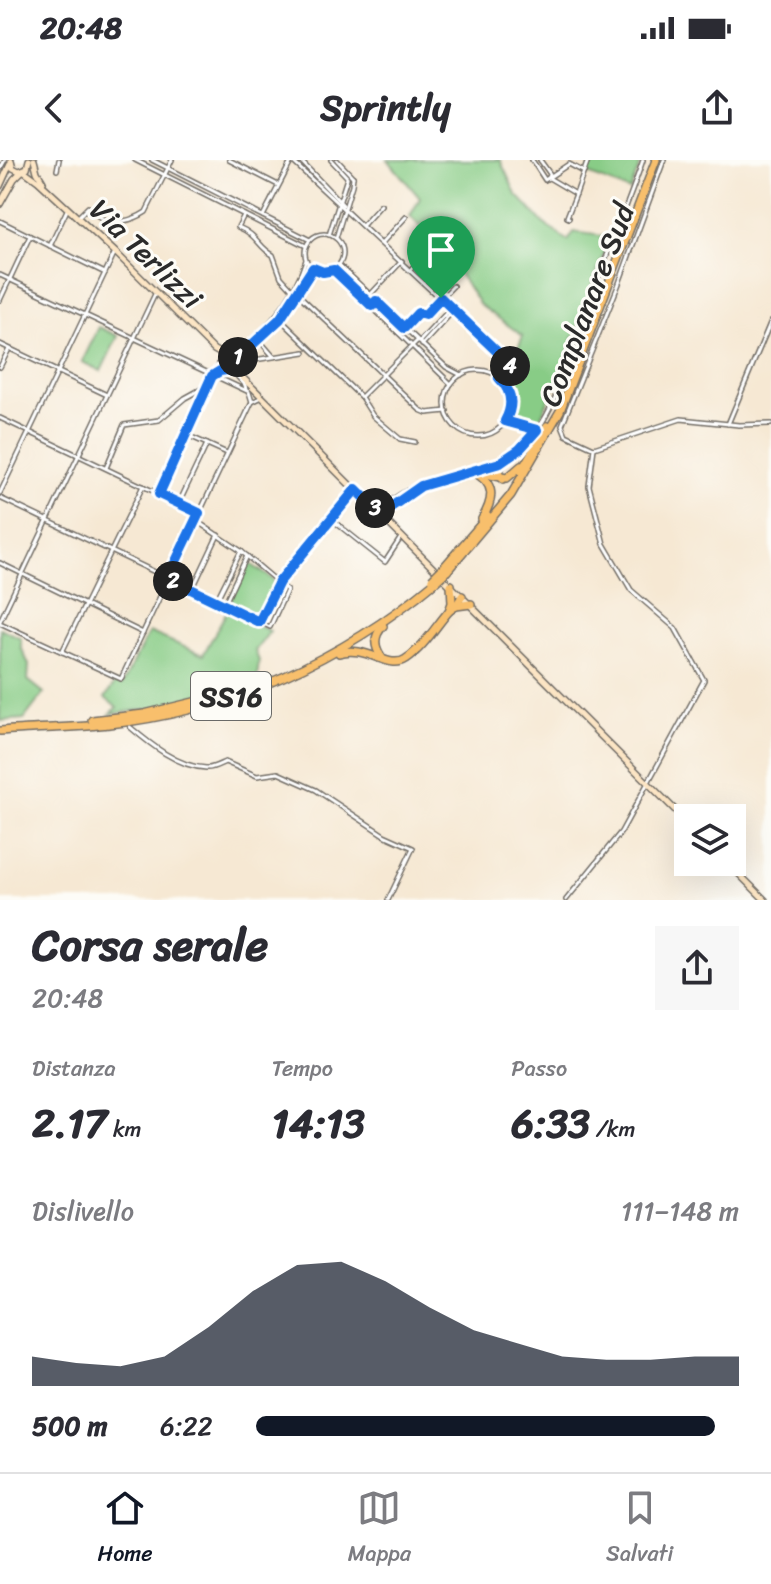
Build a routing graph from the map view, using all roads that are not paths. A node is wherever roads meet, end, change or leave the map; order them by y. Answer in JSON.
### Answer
{"nodes":[{"id":1,"x":9,"y":160,"type":"edge"},
{"id":2,"x":30,"y":160,"type":"edge"},
{"id":3,"x":59,"y":160,"type":"edge"},
{"id":4,"x":135,"y":160,"type":"edge"},
{"id":5,"x":152,"y":160,"type":"edge"},
{"id":6,"x":172,"y":160,"type":"edge"},
{"id":7,"x":229,"y":160,"type":"edge"},
{"id":8,"x":291,"y":160,"type":"edge"},
{"id":9,"x":300,"y":160,"type":"edge"},
{"id":10,"x":331,"y":160,"type":"edge"},
{"id":11,"x":337,"y":160,"type":"edge"},
{"id":12,"x":532,"y":160,"type":"edge"},
{"id":13,"x":540,"y":160,"type":"edge"},
{"id":14,"x":588,"y":160,"type":"edge"},
{"id":15,"x":643,"y":160,"type":"edge"},
{"id":16,"x":654,"y":160,"type":"edge"},
{"id":17,"x":664,"y":160,"type":"edge"},
{"id":18,"x":168,"y":168,"type":"junction"},
{"id":19,"x":0,"y":170,"type":"edge"},
{"id":20,"x":23,"y":170,"type":"junction"},
{"id":21,"x":57,"y":170,"type":"dead end"},
{"id":22,"x":9,"y":171,"type":"junction"},
{"id":23,"x":584,"y":172,"type":"junction"},
{"id":24,"x":165,"y":175,"type":"junction"},
{"id":25,"x":350,"y":178,"type":"junction"},
{"id":26,"x":547,"y":179,"type":"junction"},
{"id":27,"x":38,"y":181,"type":"junction"},
{"id":28,"x":278,"y":185,"type":"junction"},
{"id":29,"x":0,"y":186,"type":"edge"},
{"id":30,"x":8,"y":189,"type":"junction"},
{"id":31,"x":48,"y":190,"type":"junction"},
{"id":32,"x":215,"y":192,"type":"junction"},
{"id":33,"x":576,"y":194,"type":"junction"},
{"id":34,"x":212,"y":198,"type":"junction"},
{"id":35,"x":340,"y":202,"type":"junction"},
{"id":36,"x":0,"y":204,"type":"edge"},
{"id":37,"x":381,"y":205,"type":"dead end"},
{"id":38,"x":243,"y":206,"type":"junction"},
{"id":39,"x":345,"y":208,"type":"junction"},
{"id":40,"x":68,"y":209,"type":"junction"},
{"id":41,"x":242,"y":214,"type":"junction"},
{"id":42,"x":263,"y":216,"type":"junction"},
{"id":43,"x":406,"y":217,"type":"dead end"},
{"id":44,"x":77,"y":218,"type":"junction"},
{"id":45,"x":569,"y":218,"type":"dead end"},
{"id":46,"x":0,"y":221,"type":"edge"},
{"id":47,"x":363,"y":225,"type":"junction"},
{"id":48,"x":329,"y":235,"type":"junction"},
{"id":49,"x":30,"y":236,"type":"junction"},
{"id":50,"x":336,"y":238,"type":"junction"},
{"id":51,"x":310,"y":240,"type":"junction"},
{"id":52,"x":382,"y":243,"type":"junction"},
{"id":53,"x":433,"y":245,"type":"dead end"},
{"id":54,"x":50,"y":246,"type":"junction"},
{"id":55,"x":306,"y":246,"type":"junction"},
{"id":56,"x":115,"y":252,"type":"junction"},
{"id":57,"x":306,"y":260,"type":"junction"},
{"id":58,"x":402,"y":261,"type":"junction"},
{"id":59,"x":339,"y":265,"type":"junction"},
{"id":60,"x":313,"y":268,"type":"junction"},
{"id":61,"x":411,"y":269,"type":"junction"},
{"id":62,"x":334,"y":270,"type":"junction"},
{"id":63,"x":105,"y":273,"type":"junction"},
{"id":64,"x":0,"y":275,"type":"edge"},
{"id":65,"x":10,"y":279,"type":"junction"},
{"id":66,"x":453,"y":286,"type":"dead end"},
{"id":67,"x":293,"y":290,"type":"junction"},
{"id":68,"x":156,"y":292,"type":"junction"},
{"id":69,"x":298,"y":294,"type":"junction"},
{"id":70,"x":370,"y":295,"type":"junction"},
{"id":71,"x":441,"y":298,"type":"junction"},
{"id":72,"x":0,"y":300,"type":"edge"},
{"id":73,"x":376,"y":301,"type":"junction"},
{"id":74,"x":372,"y":306,"type":"junction"},
{"id":75,"x":452,"y":309,"type":"junction"},
{"id":76,"x":85,"y":315,"type":"junction"},
{"id":77,"x":276,"y":315,"type":"junction"},
{"id":78,"x":280,"y":319,"type":"junction"},
{"id":79,"x":771,"y":321,"type":"edge"},
{"id":80,"x":404,"y":328,"type":"junction"},
{"id":81,"x":134,"y":338,"type":"junction"},
{"id":82,"x":259,"y":340,"type":"junction"},
{"id":83,"x":420,"y":343,"type":"junction"},
{"id":84,"x":0,"y":344,"type":"edge"},
{"id":85,"x":413,"y":345,"type":"junction"},
{"id":86,"x":9,"y":348,"type":"junction"},
{"id":87,"x":214,"y":350,"type":"junction"},
{"id":88,"x":305,"y":352,"type":"dead end"},
{"id":89,"x":228,"y":356,"type":"junction"},
{"id":90,"x":273,"y":356,"type":"junction"},
{"id":91,"x":220,"y":363,"type":"junction"},
{"id":92,"x":0,"y":367,"type":"edge"},
{"id":93,"x":233,"y":369,"type":"junction"},
{"id":94,"x":58,"y":372,"type":"junction"},
{"id":95,"x":384,"y":375,"type":"junction"},
{"id":96,"x":461,"y":375,"type":"junction"},
{"id":97,"x":212,"y":376,"type":"junction"},
{"id":98,"x":499,"y":378,"type":"junction"},
{"id":99,"x":451,"y":385,"type":"junction"},
{"id":100,"x":207,"y":387,"type":"junction"},
{"id":101,"x":246,"y":390,"type":"junction"},
{"id":102,"x":107,"y":395,"type":"junction"},
{"id":103,"x":262,"y":397,"type":"junction"},
{"id":104,"x":361,"y":397,"type":"junction"},
{"id":105,"x":252,"y":402,"type":"junction"},
{"id":106,"x":447,"y":411,"type":"junction"},
{"id":107,"x":0,"y":418,"type":"edge"},
{"id":108,"x":505,"y":421,"type":"junction"},
{"id":109,"x":728,"y":424,"type":"junction"},
{"id":110,"x":771,"y":424,"type":"edge"},
{"id":111,"x":537,"y":430,"type":"junction"},
{"id":112,"x":29,"y":432,"type":"junction"},
{"id":113,"x":186,"y":434,"type":"junction"},
{"id":114,"x":415,"y":442,"type":"dead end"},
{"id":115,"x":207,"y":444,"type":"junction"},
{"id":116,"x":594,"y":448,"type":"junction"},
{"id":117,"x":533,"y":452,"type":"junction"},
{"id":118,"x":227,"y":453,"type":"junction"},
{"id":119,"x":79,"y":455,"type":"junction"},
{"id":120,"x":500,"y":463,"type":"junction"},
{"id":121,"x":106,"y":468,"type":"junction"},
{"id":122,"x":473,"y":472,"type":"junction"},
{"id":123,"x":7,"y":477,"type":"junction"},
{"id":124,"x":0,"y":479,"type":"edge"},
{"id":125,"x":503,"y":479,"type":"junction"},
{"id":126,"x":143,"y":486,"type":"junction"},
{"id":127,"x":356,"y":489,"type":"junction"},
{"id":128,"x":159,"y":494,"type":"junction"},
{"id":129,"x":0,"y":495,"type":"edge"},
{"id":130,"x":369,"y":501,"type":"junction"},
{"id":131,"x":179,"y":503,"type":"junction"},
{"id":132,"x":393,"y":504,"type":"junction"},
{"id":133,"x":199,"y":513,"type":"junction"},
{"id":134,"x":381,"y":514,"type":"junction"},
{"id":135,"x":331,"y":519,"type":"junction"},
{"id":136,"x":195,"y":520,"type":"junction"},
{"id":137,"x":48,"y":521,"type":"junction"},
{"id":138,"x":393,"y":526,"type":"junction"},
{"id":139,"x":218,"y":535,"type":"junction"},
{"id":140,"x":402,"y":536,"type":"junction"},
{"id":141,"x":469,"y":539,"type":"junction"},
{"id":142,"x":111,"y":551,"type":"junction"},
{"id":143,"x":241,"y":551,"type":"junction"},
{"id":144,"x":247,"y":556,"type":"junction"},
{"id":145,"x":0,"y":563,"type":"edge"},
{"id":146,"x":446,"y":569,"type":"junction"},
{"id":147,"x":22,"y":574,"type":"junction"},
{"id":148,"x":168,"y":578,"type":"junction"},
{"id":149,"x":434,"y":581,"type":"junction"},
{"id":150,"x":279,"y":582,"type":"junction"},
{"id":151,"x":451,"y":585,"type":"junction"},
{"id":152,"x":192,"y":590,"type":"junction"},
{"id":153,"x":462,"y":596,"type":"junction"},
{"id":154,"x":216,"y":601,"type":"junction"},
{"id":155,"x":409,"y":603,"type":"junction"},
{"id":156,"x":471,"y":604,"type":"junction"},
{"id":157,"x":85,"y":605,"type":"junction"},
{"id":158,"x":224,"y":605,"type":"junction"},
{"id":159,"x":452,"y":607,"type":"junction"},
{"id":160,"x":0,"y":622,"type":"edge"},
{"id":161,"x":259,"y":622,"type":"junction"},
{"id":162,"x":143,"y":633,"type":"junction"},
{"id":163,"x":62,"y":652,"type":"junction"},
{"id":164,"x":383,"y":659,"type":"junction"},
{"id":165,"x":311,"y":664,"type":"junction"},
{"id":166,"x":130,"y":727,"type":"dead end"},
{"id":167,"x":0,"y":728,"type":"edge"},
{"id":168,"x":648,"y":783,"type":"junction"},
{"id":169,"x":674,"y":809,"type":"edge"},
{"id":170,"x":741,"y":876,"type":"edge"},
{"id":171,"x":388,"y":900,"type":"edge"},
{"id":172,"x":566,"y":900,"type":"edge"},
{"id":173,"x":765,"y":900,"type":"edge"}],
"edges":[{"from":1,"to":19,"type":"street"},
{"from":1,"to":20,"type":"main road","name":"Via Terlizzi"},
{"from":1,"to":22,"type":"main road"},
{"from":2,"to":20,"type":"main road"},
{"from":2,"to":27,"type":"main road","name":"Via Terlizzi"},
{"from":2,"to":31,"type":"main road","name":"Via Terlizzi"},
{"from":3,"to":21,"type":"street"},
{"from":4,"to":24,"type":"street"},
{"from":5,"to":18,"type":"street"},
{"from":6,"to":18,"type":"street"},
{"from":7,"to":28,"type":"street"},
{"from":8,"to":28,"type":"street"},
{"from":8,"to":35,"type":"street"},
{"from":9,"to":35,"type":"street"},
{"from":10,"to":25,"type":"street"},
{"from":11,"to":25,"type":"street"},
{"from":12,"to":26,"type":"street"},
{"from":13,"to":26,"type":"street"},
{"from":14,"to":23,"type":"street"},
{"from":15,"to":111,"type":"street"},
{"from":16,"to":117,"type":"highway","number":"SS16"},
{"from":16,"to":146,"type":"highway","number":"SS16"},
{"from":17,"to":116,"type":"street","name":"Complanare Sud"},
{"from":18,"to":24,"type":"street"},
{"from":18,"to":32,"type":"street"},
{"from":19,"to":22,"type":"street"},
{"from":20,"to":27,"type":"main road","name":"Via Terlizzi"},
{"from":20,"to":30,"type":"main road"},
{"from":22,"to":29,"type":"main road"},
{"from":23,"to":26,"type":"street"},
{"from":23,"to":33,"type":"street"},
{"from":24,"to":34,"type":"street"},
{"from":24,"to":44,"type":"street"},
{"from":25,"to":35,"type":"street"},
{"from":25,"to":39,"type":"street"},
{"from":26,"to":33,"type":"street"},
{"from":27,"to":31,"type":"main road","name":"Via Terlizzi"},
{"from":28,"to":42,"type":"street"},
{"from":30,"to":31,"type":"main road","name":"Via Terlizzi"},
{"from":30,"to":36,"type":"main road"},
{"from":31,"to":40,"type":"main road","name":"Via Terlizzi"},
{"from":32,"to":34,"type":"street"},
{"from":32,"to":38,"type":"street"},
{"from":33,"to":45,"type":"street"},
{"from":34,"to":41,"type":"street"},
{"from":35,"to":39,"type":"street"},
{"from":35,"to":48,"type":"street"},
{"from":37,"to":47,"type":"street"},
{"from":38,"to":41,"type":"street"},
{"from":38,"to":42,"type":"street"},
{"from":39,"to":47,"type":"street"},
{"from":39,"to":50,"type":"street"},
{"from":40,"to":44,"type":"main road","name":"Via Terlizzi"},
{"from":40,"to":54,"type":"street"},
{"from":41,"to":55,"type":"street"},
{"from":41,"to":67,"type":"street"},
{"from":42,"to":51,"type":"street"},
{"from":43,"to":52,"type":"street"},
{"from":44,"to":56,"type":"main road","name":"Via Terlizzi"},
{"from":46,"to":49,"type":"street"},
{"from":47,"to":52,"type":"street"},
{"from":48,"to":50,"type":"street"},
{"from":48,"to":51,"type":"street"},
{"from":49,"to":54,"type":"street"},
{"from":49,"to":65,"type":"street"},
{"from":50,"to":59,"type":"street"},
{"from":51,"to":55,"type":"street"},
{"from":52,"to":58,"type":"street"},
{"from":53,"to":61,"type":"street"},
{"from":54,"to":63,"type":"street"},
{"from":55,"to":57,"type":"street"},
{"from":56,"to":63,"type":"street"},
{"from":56,"to":68,"type":"main road","name":"Via Terlizzi"},
{"from":57,"to":60,"type":"street"},
{"from":57,"to":67,"type":"street"},
{"from":58,"to":61,"type":"street"},
{"from":58,"to":70,"type":"street"},
{"from":59,"to":62,"type":"street"},
{"from":59,"to":70,"type":"street"},
{"from":60,"to":62,"type":"street"},
{"from":60,"to":69,"type":"street"},
{"from":61,"to":71,"type":"street"},
{"from":62,"to":74,"type":"street"},
{"from":63,"to":76,"type":"street"},
{"from":64,"to":65,"type":"street"},
{"from":65,"to":72,"type":"street"},
{"from":65,"to":76,"type":"street"},
{"from":66,"to":71,"type":"street"},
{"from":67,"to":77,"type":"street"},
{"from":68,"to":81,"type":"street"},
{"from":68,"to":87,"type":"main road","name":"Via Terlizzi"},
{"from":69,"to":78,"type":"street"},
{"from":69,"to":95,"type":"street"},
{"from":70,"to":73,"type":"street"},
{"from":71,"to":75,"type":"street"},
{"from":71,"to":80,"type":"street"},
{"from":73,"to":74,"type":"street"},
{"from":73,"to":80,"type":"street"},
{"from":74,"to":85,"type":"street"},
{"from":75,"to":83,"type":"street"},
{"from":75,"to":98,"type":"street"},
{"from":76,"to":81,"type":"street"},
{"from":76,"to":94,"type":"street"},
{"from":77,"to":78,"type":"street"},
{"from":77,"to":89,"type":"street"},
{"from":78,"to":82,"type":"street"},
{"from":78,"to":104,"type":"street"},
{"from":79,"to":109,"type":"street"},
{"from":80,"to":83,"type":"street"},
{"from":81,"to":97,"type":"street"},
{"from":81,"to":102,"type":"street"},
{"from":82,"to":90,"type":"street"},
{"from":82,"to":93,"type":"street"},
{"from":83,"to":85,"type":"street"},
{"from":83,"to":96,"type":"street"},
{"from":84,"to":86,"type":"street"},
{"from":85,"to":95,"type":"street"},
{"from":85,"to":99,"type":"street"},
{"from":86,"to":92,"type":"street"},
{"from":86,"to":94,"type":"street"},
{"from":87,"to":89,"type":"main road","name":"Via Terlizzi"},
{"from":87,"to":91,"type":"main road","name":"Via Terlizzi"},
{"from":88,"to":90,"type":"street"},
{"from":89,"to":91,"type":"main road"},
{"from":89,"to":93,"type":"main road","name":"Via Terlizzi"},
{"from":90,"to":93,"type":"street"},
{"from":91,"to":93,"type":"main road","name":"Via Terlizzi"},
{"from":91,"to":97,"type":"street"},
{"from":93,"to":97,"type":"street"},
{"from":93,"to":101,"type":"street"},
{"from":93,"to":103,"type":"main road"},
{"from":94,"to":102,"type":"street"},
{"from":94,"to":112,"type":"street"},
{"from":95,"to":104,"type":"street"},
{"from":95,"to":106,"type":"street"},
{"from":96,"to":98,"type":"street"},
{"from":96,"to":99,"type":"street"},
{"from":97,"to":100,"type":"street"},
{"from":97,"to":101,"type":"street"},
{"from":98,"to":108,"type":"street"},
{"from":99,"to":106,"type":"street"},
{"from":100,"to":113,"type":"street"},
{"from":100,"to":121,"type":"street"},
{"from":101,"to":105,"type":"street"},
{"from":102,"to":119,"type":"street"},
{"from":103,"to":105,"type":"street"},
{"from":103,"to":127,"type":"main road"},
{"from":104,"to":114,"type":"street"},
{"from":105,"to":118,"type":"street"},
{"from":106,"to":108,"type":"street"},
{"from":107,"to":112,"type":"street"},
{"from":108,"to":111,"type":"street"},
{"from":109,"to":110,"type":"street"},
{"from":109,"to":116,"type":"street"},
{"from":111,"to":120,"type":"street"},
{"from":112,"to":119,"type":"street"},
{"from":112,"to":123,"type":"street"},
{"from":113,"to":115,"type":"street"},
{"from":113,"to":128,"type":"street"},
{"from":115,"to":118,"type":"street"},
{"from":115,"to":131,"type":"street"},
{"from":116,"to":168,"type":"street"},
{"from":117,"to":125,"type":"highway"},
{"from":117,"to":141,"type":"highway","number":"SS16"},
{"from":118,"to":133,"type":"street"},
{"from":119,"to":121,"type":"street"},
{"from":119,"to":137,"type":"street"},
{"from":120,"to":122,"type":"street"},
{"from":120,"to":125,"type":"highway"},
{"from":121,"to":126,"type":"street"},
{"from":122,"to":125,"type":"highway"},
{"from":122,"to":132,"type":"main road"},
{"from":122,"to":141,"type":"highway"},
{"from":123,"to":124,"type":"street"},
{"from":123,"to":129,"type":"street"},
{"from":126,"to":128,"type":"street"},
{"from":126,"to":142,"type":"street"},
{"from":127,"to":130,"type":"main road"},
{"from":127,"to":135,"type":"street"},
{"from":128,"to":131,"type":"street"},
{"from":129,"to":137,"type":"street"},
{"from":130,"to":132,"type":"main road"},
{"from":130,"to":134,"type":"main road"},
{"from":131,"to":133,"type":"street"},
{"from":132,"to":134,"type":"main road"},
{"from":132,"to":138,"type":"main road"},
{"from":133,"to":136,"type":"street"},
{"from":134,"to":138,"type":"main road"},
{"from":135,"to":140,"type":"street"},
{"from":135,"to":150,"type":"street"},
{"from":136,"to":139,"type":"street"},
{"from":136,"to":148,"type":"street"},
{"from":137,"to":142,"type":"street"},
{"from":137,"to":147,"type":"street"},
{"from":138,"to":140,"type":"main road"},
{"from":139,"to":143,"type":"street"},
{"from":139,"to":152,"type":"street"},
{"from":140,"to":151,"type":"main road"},
{"from":141,"to":146,"type":"highway","number":"SS16"},
{"from":142,"to":148,"type":"street"},
{"from":142,"to":157,"type":"street"},
{"from":143,"to":144,"type":"street"},
{"from":143,"to":154,"type":"street"},
{"from":144,"to":150,"type":"street"},
{"from":144,"to":158,"type":"street"},
{"from":145,"to":147,"type":"street"},
{"from":146,"to":149,"type":"highway","number":"SS16","bridge":true},
{"from":147,"to":157,"type":"street"},
{"from":147,"to":160,"type":"street"},
{"from":148,"to":152,"type":"street"},
{"from":148,"to":162,"type":"street"},
{"from":149,"to":155,"type":"highway","number":"SS16"},
{"from":149,"to":167,"type":"highway","number":"SS16"},
{"from":150,"to":161,"type":"street"},
{"from":150,"to":161,"type":"street"},
{"from":151,"to":153,"type":"main road"},
{"from":151,"to":159,"type":"highway"},
{"from":152,"to":154,"type":"street"},
{"from":153,"to":156,"type":"main road"},
{"from":153,"to":159,"type":"highway"},
{"from":154,"to":158,"type":"street"},
{"from":155,"to":164,"type":"highway"},
{"from":155,"to":165,"type":"highway","number":"SS16"},
{"from":156,"to":159,"type":"highway"},
{"from":156,"to":168,"type":"main road"},
{"from":157,"to":162,"type":"street"},
{"from":157,"to":163,"type":"street"},
{"from":158,"to":161,"type":"street"},
{"from":159,"to":164,"type":"highway"},
{"from":160,"to":163,"type":"street"},
{"from":162,"to":163,"type":"street"},
{"from":164,"to":165,"type":"highway"},
{"from":165,"to":167,"type":"highway","number":"SS16"},
{"from":166,"to":171,"type":"street"},
{"from":168,"to":169,"type":"main road"},
{"from":168,"to":172,"type":"street"},
{"from":170,"to":173,"type":"main road"}]}
